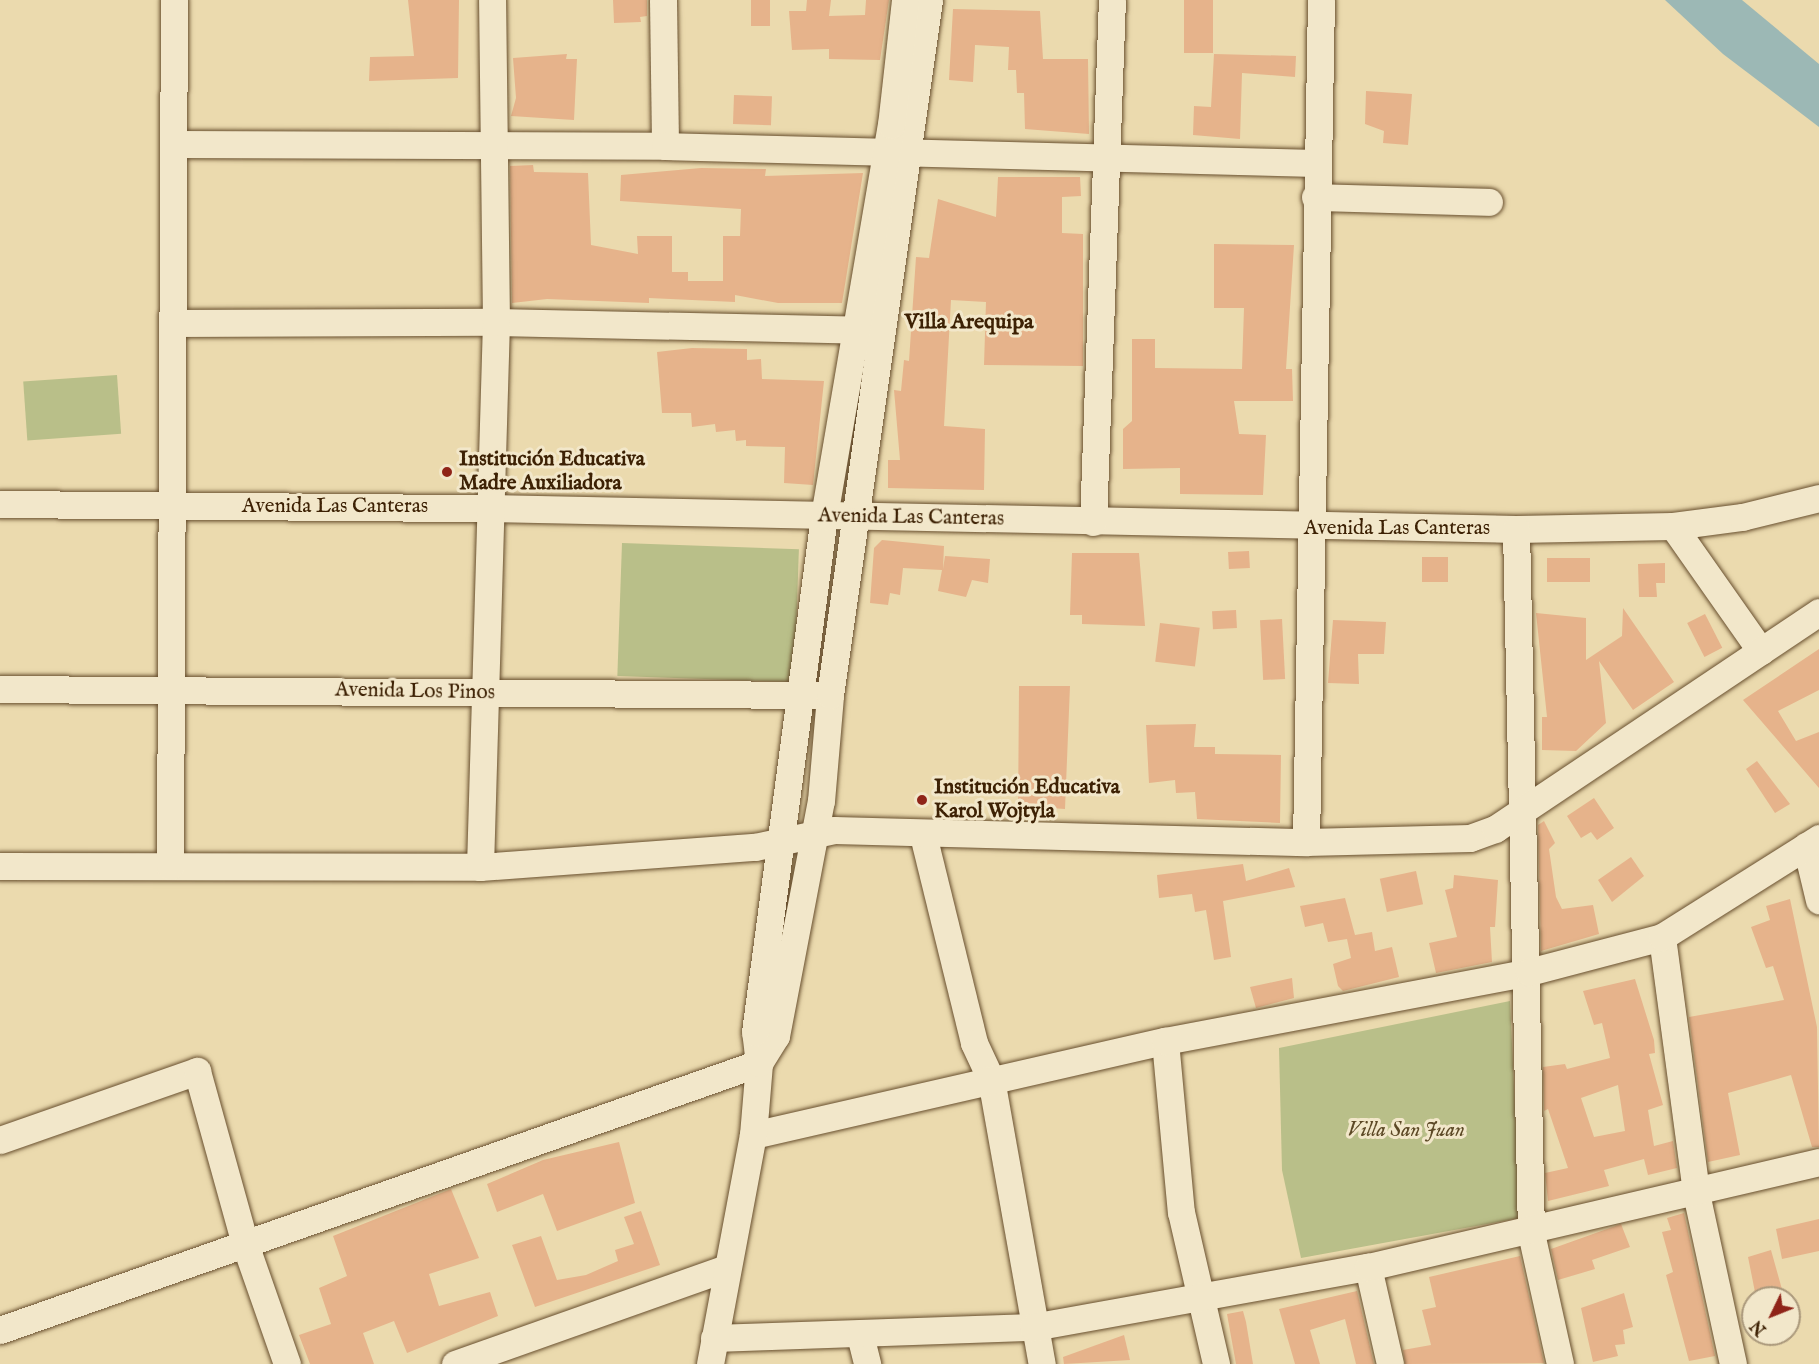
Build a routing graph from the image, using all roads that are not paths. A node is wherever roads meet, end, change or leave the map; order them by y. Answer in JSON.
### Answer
{"nodes":[{"id":1,"x":174,"y":0,"type":"edge"},
{"id":2,"x":492,"y":0,"type":"edge"},
{"id":3,"x":663,"y":0,"type":"edge"},
{"id":4,"x":905,"y":0,"type":"edge"},
{"id":5,"x":929,"y":0,"type":"edge"},
{"id":6,"x":1112,"y":0,"type":"edge"},
{"id":7,"x":1321,"y":0,"type":"edge"},
{"id":8,"x":175,"y":144,"type":"junction"},
{"id":9,"x":492,"y":144,"type":"junction"},
{"id":10,"x":665,"y":146,"type":"junction"},
{"id":11,"x":896,"y":153,"type":"junction"},
{"id":12,"x":1103,"y":157,"type":"junction"},
{"id":13,"x":1316,"y":163,"type":"junction"},
{"id":14,"x":1315,"y":197,"type":"junction"},
{"id":15,"x":1489,"y":202,"type":"dead end"},
{"id":16,"x":496,"y":322,"type":"junction"},
{"id":17,"x":172,"y":323,"type":"junction"},
{"id":18,"x":868,"y":330,"type":"junction"},
{"id":19,"x":1819,"y":498,"type":"edge"},
{"id":20,"x":0,"y":504,"type":"edge"},
{"id":21,"x":170,"y":506,"type":"junction"},
{"id":22,"x":489,"y":508,"type":"junction"},
{"id":23,"x":824,"y":516,"type":"junction"},
{"id":24,"x":856,"y":517,"type":"junction"},
{"id":25,"x":1093,"y":522,"type":"junction"},
{"id":26,"x":1673,"y":526,"type":"junction"},
{"id":27,"x":1308,"y":528,"type":"junction"},
{"id":28,"x":1516,"y":529,"type":"junction"},
{"id":29,"x":1819,"y":612,"type":"edge"},
{"id":30,"x":1761,"y":651,"type":"junction"},
{"id":31,"x":0,"y":689,"type":"edge"},
{"id":32,"x":169,"y":689,"type":"junction"},
{"id":33,"x":487,"y":694,"type":"junction"},
{"id":34,"x":802,"y":695,"type":"junction"},
{"id":35,"x":830,"y":695,"type":"junction"},
{"id":36,"x":1519,"y":814,"type":"junction"},
{"id":37,"x":923,"y":835,"type":"junction"},
{"id":38,"x":813,"y":837,"type":"junction"},
{"id":39,"x":783,"y":842,"type":"junction"},
{"id":40,"x":1306,"y":842,"type":"junction"},
{"id":41,"x":1813,"y":842,"type":"edge"},
{"id":42,"x":0,"y":866,"type":"edge"},
{"id":43,"x":170,"y":866,"type":"junction"},
{"id":44,"x":480,"y":867,"type":"junction"},
{"id":45,"x":1819,"y":900,"type":"edge"},
{"id":46,"x":1662,"y":937,"type":"junction"},
{"id":47,"x":1529,"y":972,"type":"junction"},
{"id":48,"x":1165,"y":1041,"type":"junction"},
{"id":49,"x":759,"y":1063,"type":"junction"},
{"id":50,"x":991,"y":1079,"type":"junction"},
{"id":51,"x":753,"y":1136,"type":"junction"},
{"id":52,"x":0,"y":1140,"type":"edge"},
{"id":53,"x":1819,"y":1162,"type":"edge"},
{"id":54,"x":1696,"y":1193,"type":"junction"},
{"id":55,"x":1531,"y":1233,"type":"junction"},
{"id":56,"x":245,"y":1244,"type":"junction"},
{"id":57,"x":1368,"y":1267,"type":"junction"},
{"id":58,"x":726,"y":1268,"type":"junction"},
{"id":59,"x":1199,"y":1297,"type":"junction"},
{"id":60,"x":1033,"y":1327,"type":"junction"},
{"id":61,"x":0,"y":1330,"type":"edge"},
{"id":62,"x":860,"y":1335,"type":"junction"},
{"id":63,"x":712,"y":1351,"type":"edge"},
{"id":64,"x":287,"y":1364,"type":"edge"},
{"id":65,"x":455,"y":1364,"type":"edge"},
{"id":66,"x":867,"y":1364,"type":"edge"},
{"id":67,"x":1042,"y":1364,"type":"edge"},
{"id":68,"x":1216,"y":1364,"type":"edge"},
{"id":69,"x":1390,"y":1364,"type":"edge"},
{"id":70,"x":1560,"y":1364,"type":"edge"},
{"id":71,"x":1734,"y":1364,"type":"edge"}],
"edges":[{"from":1,"to":8,"type":"street"},
{"from":2,"to":9,"type":"street"},
{"from":3,"to":10,"type":"street"},
{"from":4,"to":11,"type":"street"},
{"from":5,"to":11,"type":"street"},
{"from":6,"to":12,"type":"street"},
{"from":7,"to":13,"type":"street"},
{"from":8,"to":9,"type":"street"},
{"from":8,"to":17,"type":"street"},
{"from":9,"to":10,"type":"street"},
{"from":9,"to":16,"type":"street"},
{"from":10,"to":11,"type":"street"},
{"from":11,"to":12,"type":"street"},
{"from":11,"to":18,"type":"street"},
{"from":12,"to":13,"type":"street"},
{"from":12,"to":25,"type":"street"},
{"from":13,"to":14,"type":"street"},
{"from":14,"to":15,"type":"street"},
{"from":14,"to":27,"type":"street"},
{"from":16,"to":17,"type":"street"},
{"from":16,"to":18,"type":"street"},
{"from":16,"to":22,"type":"street"},
{"from":17,"to":21,"type":"street"},
{"from":18,"to":23,"type":"street"},
{"from":18,"to":24,"type":"street"},
{"from":19,"to":26,"type":"street","name":"Avenida Las Canteras"},
{"from":20,"to":21,"type":"street","name":"Avenida Las Canteras"},
{"from":21,"to":22,"type":"street","name":"Avenida Las Canteras"},
{"from":21,"to":32,"type":"street"},
{"from":22,"to":23,"type":"street","name":"Avenida Las Canteras"},
{"from":22,"to":33,"type":"street"},
{"from":23,"to":24,"type":"street","name":"Avenida Las Canteras"},
{"from":23,"to":34,"type":"street"},
{"from":24,"to":25,"type":"street","name":"Avenida Las Canteras"},
{"from":24,"to":35,"type":"street"},
{"from":25,"to":27,"type":"street","name":"Avenida Las Canteras"},
{"from":26,"to":28,"type":"street","name":"Avenida Las Canteras"},
{"from":26,"to":30,"type":"street"},
{"from":27,"to":28,"type":"street","name":"Avenida Las Canteras"},
{"from":27,"to":40,"type":"street"},
{"from":28,"to":36,"type":"street"},
{"from":29,"to":30,"type":"street"},
{"from":30,"to":36,"type":"street"},
{"from":31,"to":32,"type":"street","name":"Avenida Los Pinos"},
{"from":32,"to":33,"type":"street","name":"Avenida Los Pinos"},
{"from":32,"to":43,"type":"street"},
{"from":33,"to":34,"type":"street","name":"Avenida Los Pinos"},
{"from":33,"to":44,"type":"street"},
{"from":34,"to":35,"type":"street","name":"Avenida Los Pinos"},
{"from":34,"to":39,"type":"street"},
{"from":35,"to":38,"type":"street"},
{"from":36,"to":40,"type":"street"},
{"from":36,"to":47,"type":"street"},
{"from":37,"to":38,"type":"street"},
{"from":37,"to":40,"type":"street"},
{"from":37,"to":50,"type":"street"},
{"from":38,"to":39,"type":"street"},
{"from":38,"to":49,"type":"street"},
{"from":39,"to":44,"type":"street"},
{"from":39,"to":49,"type":"street"},
{"from":41,"to":45,"type":"street"},
{"from":41,"to":46,"type":"street"},
{"from":42,"to":43,"type":"street"},
{"from":43,"to":44,"type":"street"},
{"from":46,"to":47,"type":"street"},
{"from":46,"to":54,"type":"street"},
{"from":47,"to":48,"type":"street"},
{"from":47,"to":55,"type":"street"},
{"from":48,"to":50,"type":"street"},
{"from":48,"to":59,"type":"street"},
{"from":49,"to":51,"type":"street"},
{"from":49,"to":56,"type":"street"},
{"from":50,"to":51,"type":"street"},
{"from":50,"to":60,"type":"street"},
{"from":51,"to":58,"type":"street"},
{"from":52,"to":56,"type":"street"},
{"from":53,"to":54,"type":"street"},
{"from":54,"to":55,"type":"street"},
{"from":54,"to":71,"type":"street"},
{"from":55,"to":57,"type":"street"},
{"from":55,"to":70,"type":"street"},
{"from":56,"to":61,"type":"street"},
{"from":56,"to":64,"type":"street"},
{"from":57,"to":59,"type":"street"},
{"from":57,"to":69,"type":"street"},
{"from":58,"to":63,"type":"street"},
{"from":58,"to":65,"type":"street"},
{"from":59,"to":60,"type":"street"},
{"from":59,"to":68,"type":"street"},
{"from":60,"to":62,"type":"street"},
{"from":60,"to":67,"type":"street"},
{"from":62,"to":63,"type":"street"},
{"from":62,"to":66,"type":"street"}]}
